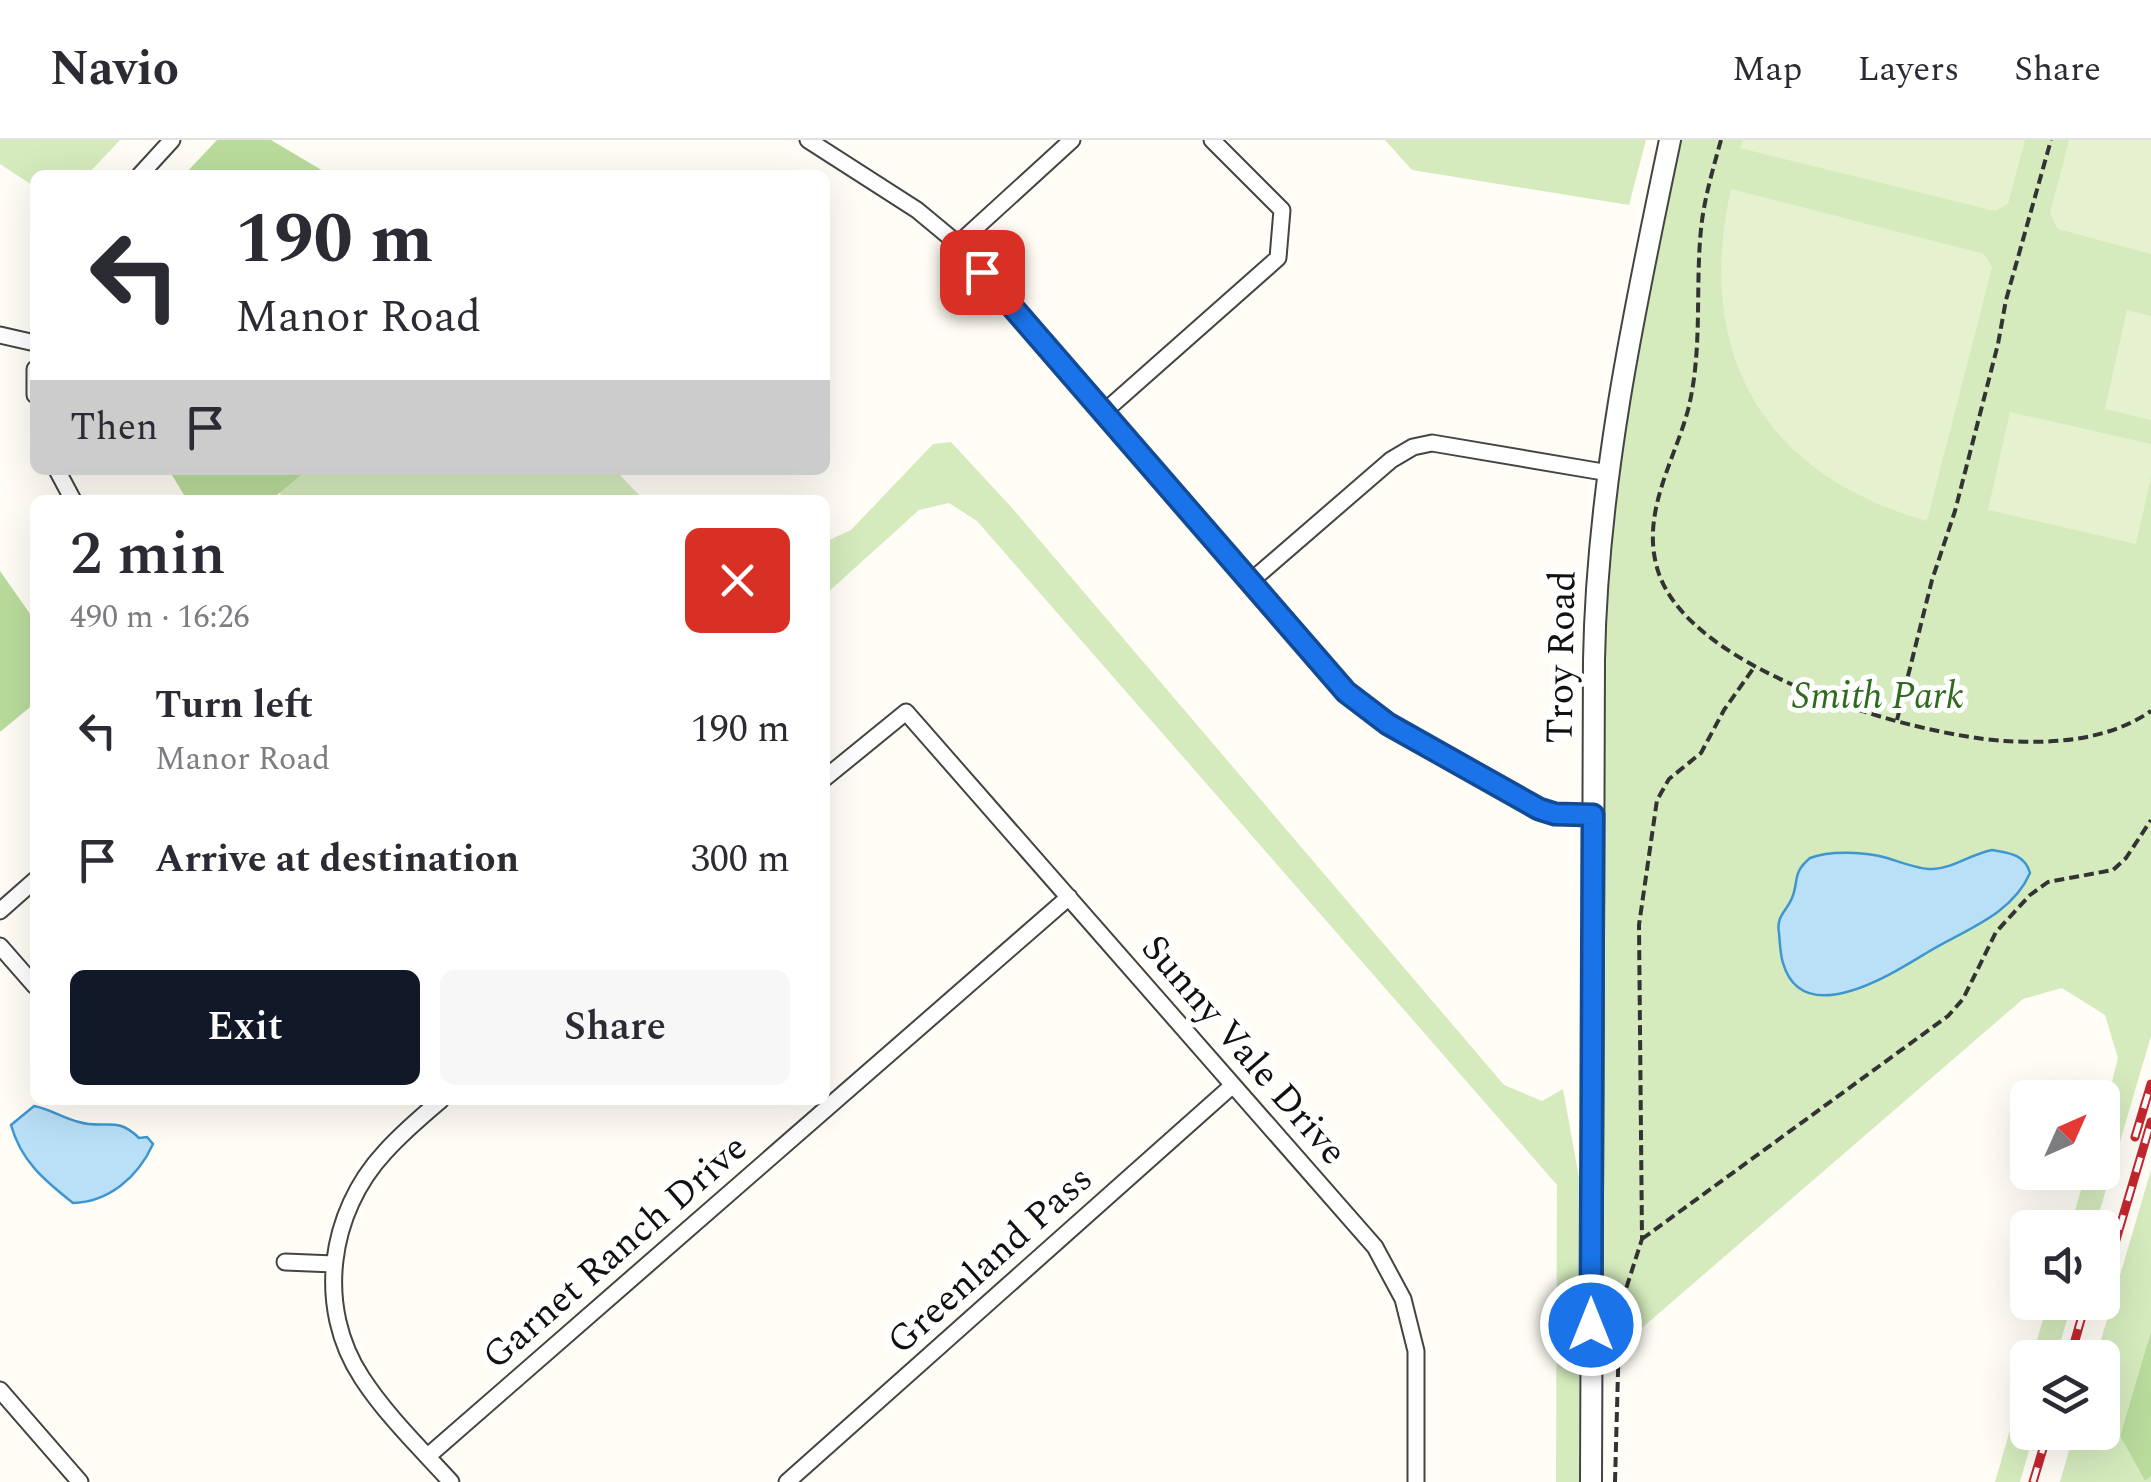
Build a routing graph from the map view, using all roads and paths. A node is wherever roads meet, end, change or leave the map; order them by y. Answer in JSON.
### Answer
{"nodes":[{"id":1,"x":172,"y":140,"type":"edge"},
{"id":2,"x":808,"y":140,"type":"edge"},
{"id":3,"x":1072,"y":140,"type":"edge"},
{"id":4,"x":1212,"y":140,"type":"edge"},
{"id":5,"x":1670,"y":140,"type":"edge"},
{"id":6,"x":1721,"y":140,"type":"edge"},
{"id":7,"x":2051,"y":140,"type":"edge"},
{"id":8,"x":145,"y":170,"type":"edge"},
{"id":9,"x":958,"y":244,"type":"junction"},
{"id":10,"x":0,"y":335,"type":"edge"},
{"id":11,"x":30,"y":342,"type":"edge"},
{"id":12,"x":1105,"y":411,"type":"junction"},
{"id":13,"x":1609,"y":473,"type":"junction"},
{"id":14,"x":1250,"y":581,"type":"junction"},
{"id":15,"x":1755,"y":666,"type":"junction"},
{"id":16,"x":2151,"y":712,"type":"edge"},
{"id":17,"x":1896,"y":722,"type":"junction"},
{"id":18,"x":830,"y":774,"type":"edge"},
{"id":19,"x":1593,"y":815,"type":"junction"},
{"id":20,"x":2151,"y":820,"type":"edge"},
{"id":21,"x":30,"y":884,"type":"edge"},
{"id":22,"x":1068,"y":897,"type":"junction"},
{"id":23,"x":0,"y":911,"type":"edge"},
{"id":24,"x":0,"y":946,"type":"edge"},
{"id":25,"x":30,"y":980,"type":"edge"},
{"id":26,"x":1233,"y":1085,"type":"junction"},
{"id":27,"x":436,"y":1105,"type":"edge"},
{"id":28,"x":830,"y":1105,"type":"edge"},
{"id":29,"x":830,"y":1105,"type":"edge"},
{"id":30,"x":1642,"y":1239,"type":"junction"},
{"id":31,"x":285,"y":1262,"type":"dead end"},
{"id":32,"x":334,"y":1264,"type":"junction"},
{"id":33,"x":0,"y":1390,"type":"edge"},
{"id":34,"x":428,"y":1456,"type":"junction"},
{"id":35,"x":792,"y":1480,"type":"edge"},
{"id":36,"x":80,"y":1482,"type":"edge"},
{"id":37,"x":451,"y":1482,"type":"edge"},
{"id":38,"x":1416,"y":1482,"type":"edge"},
{"id":39,"x":1590,"y":1482,"type":"edge"},
{"id":40,"x":1615,"y":1482,"type":"edge"}],
"edges":[{"from":1,"to":8,"type":"street"},
{"from":2,"to":9,"type":"street"},
{"from":3,"to":9,"type":"street"},
{"from":4,"to":12,"type":"street"},
{"from":5,"to":13,"type":"street","name":"Troy Road"},
{"from":6,"to":15,"type":"path"},
{"from":7,"to":17,"type":"path"},
{"from":9,"to":12,"type":"street"},
{"from":10,"to":11,"type":"street"},
{"from":12,"to":14,"type":"street"},
{"from":13,"to":14,"type":"street"},
{"from":13,"to":19,"type":"street","name":"Troy Road"},
{"from":14,"to":19,"type":"street"},
{"from":15,"to":17,"type":"path"},
{"from":15,"to":30,"type":"path"},
{"from":16,"to":17,"type":"path"},
{"from":18,"to":22,"type":"street","name":"Sunny Vale Drive"},
{"from":19,"to":39,"type":"street","name":"Troy Road"},
{"from":20,"to":30,"type":"path"},
{"from":21,"to":23,"type":"street"},
{"from":22,"to":26,"type":"street","name":"Sunny Vale Drive"},
{"from":22,"to":29,"type":"street","name":"Garnet Ranch Drive"},
{"from":24,"to":25,"type":"street"},
{"from":26,"to":35,"type":"street","name":"Greenland Pass"},
{"from":26,"to":38,"type":"street","name":"Sunny Vale Drive"},
{"from":27,"to":32,"type":"street"},
{"from":28,"to":34,"type":"street","name":"Garnet Ranch Drive"},
{"from":30,"to":40,"type":"path"},
{"from":31,"to":32,"type":"street"},
{"from":32,"to":34,"type":"street"},
{"from":33,"to":36,"type":"street"},
{"from":34,"to":37,"type":"street"}]}
